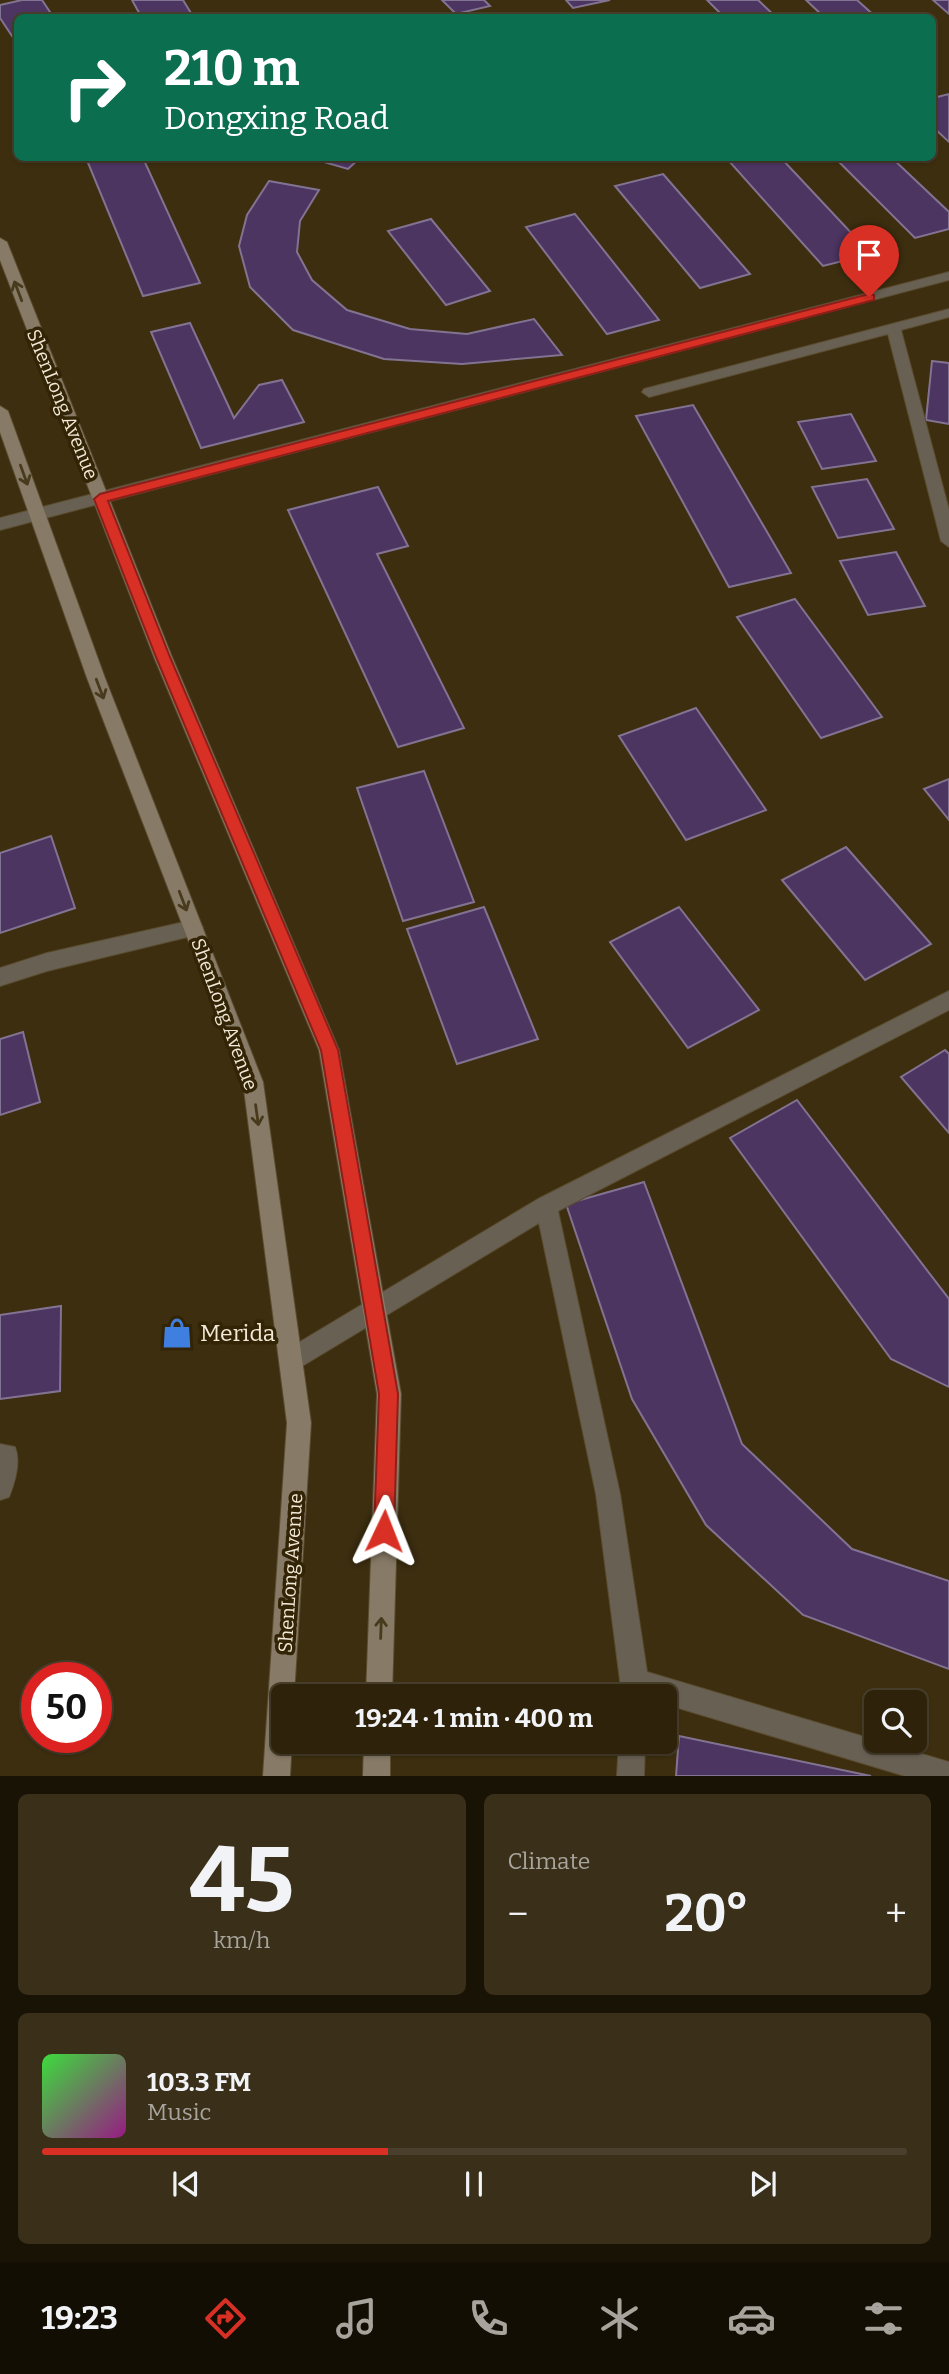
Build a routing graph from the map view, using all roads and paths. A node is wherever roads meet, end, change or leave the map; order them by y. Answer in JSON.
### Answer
{"nodes":[{"id":1,"x":0,"y":242,"type":"edge"},
{"id":2,"x":949,"y":276,"type":"edge"},
{"id":3,"x":949,"y":313,"type":"edge"},
{"id":4,"x":894,"y":328,"type":"junction"},
{"id":5,"x":649,"y":393,"type":"dead end"},
{"id":6,"x":0,"y":411,"type":"edge"},
{"id":7,"x":100,"y":499,"type":"junction"},
{"id":8,"x":38,"y":514,"type":"junction"},
{"id":9,"x":0,"y":524,"type":"edge"},
{"id":10,"x":949,"y":541,"type":"edge"},
{"id":11,"x":193,"y":928,"type":"junction"},
{"id":12,"x":0,"y":977,"type":"edge"},
{"id":13,"x":949,"y":1000,"type":"edge"},
{"id":14,"x":545,"y":1206,"type":"junction"},
{"id":15,"x":374,"y":1309,"type":"junction"},
{"id":16,"x":291,"y":1360,"type":"junction"},
{"id":17,"x":0,"y":1457,"type":"edge"},
{"id":18,"x":0,"y":1488,"type":"edge"},
{"id":19,"x":379,"y":1684,"type":"edge"},
{"id":20,"x":634,"y":1684,"type":"edge"},
{"id":21,"x":677,"y":1701,"type":"edge"},
{"id":22,"x":377,"y":1754,"type":"edge"},
{"id":23,"x":631,"y":1754,"type":"edge"},
{"id":24,"x":949,"y":1775,"type":"edge"},
{"id":25,"x":276,"y":1776,"type":"edge"},
{"id":26,"x":376,"y":1776,"type":"edge"},
{"id":27,"x":630,"y":1776,"type":"edge"}],
"edges":[{"from":7,"to":1,"type":"main road","name":"ShenLong Avenue","one_way":true},
{"from":2,"to":7,"type":"street"},
{"from":3,"to":4,"type":"street"},
{"from":4,"to":5,"type":"street"},
{"from":4,"to":10,"type":"street"},
{"from":6,"to":8,"type":"main road","name":"ShenLong Avenue","one_way":true},
{"from":7,"to":8,"type":"street"},
{"from":7,"to":15,"type":"main road","name":"ShenLong Avenue"},
{"from":8,"to":9,"type":"street"},
{"from":8,"to":11,"type":"main road","name":"ShenLong Avenue","one_way":true},
{"from":11,"to":12,"type":"street"},
{"from":11,"to":16,"type":"main road","name":"ShenLong Avenue","one_way":true},
{"from":13,"to":14,"type":"street"},
{"from":14,"to":15,"type":"street"},
{"from":14,"to":20,"type":"street"},
{"from":15,"to":16,"type":"street"},
{"from":19,"to":15,"type":"main road","name":"ShenLong Avenue","one_way":true},
{"from":16,"to":25,"type":"main road","name":"ShenLong Avenue"},
{"from":17,"to":18,"type":"street"},
{"from":21,"to":24,"type":"street"},
{"from":22,"to":26,"type":"main road"},
{"from":23,"to":27,"type":"street"}]}
